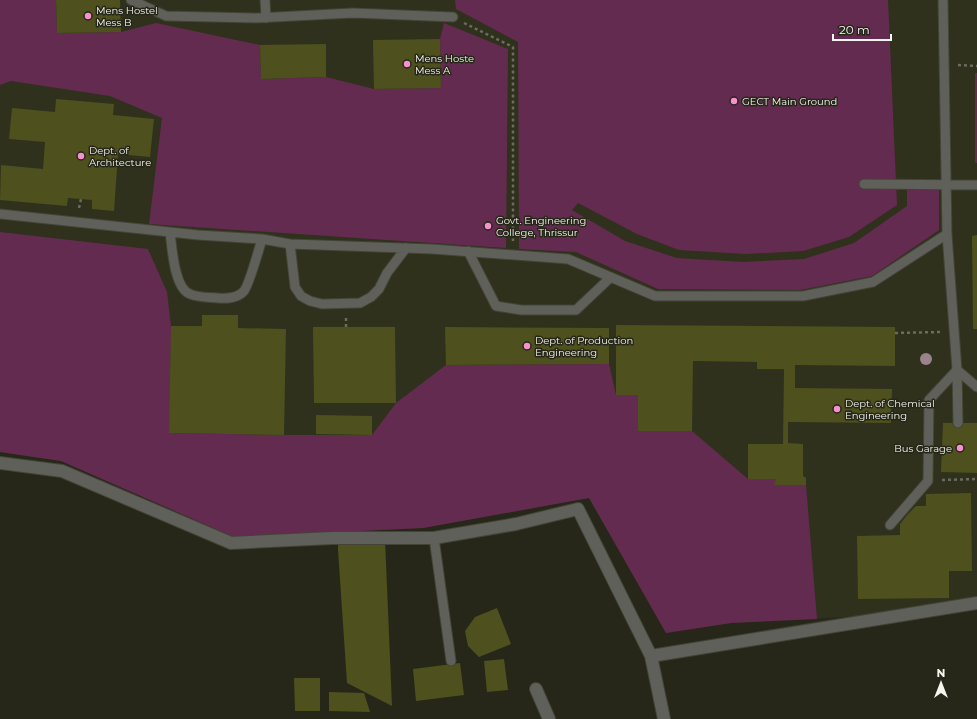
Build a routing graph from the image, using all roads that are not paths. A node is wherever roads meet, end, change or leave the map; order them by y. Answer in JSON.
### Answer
{"nodes":[{"id":1,"x":131,"y":0,"type":"edge"},
{"id":2,"x":265,"y":0,"type":"edge"},
{"id":3,"x":943,"y":0,"type":"edge"},
{"id":4,"x":453,"y":17,"type":"road end"},
{"id":5,"x":266,"y":18,"type":"junction"},
{"id":6,"x":864,"y":184,"type":"dead end"},
{"id":7,"x":946,"y":184,"type":"junction"},
{"id":8,"x":977,"y":185,"type":"edge"},
{"id":9,"x":0,"y":214,"type":"edge"},
{"id":10,"x":170,"y":232,"type":"junction"},
{"id":11,"x":947,"y":234,"type":"junction"},
{"id":12,"x":262,"y":239,"type":"junction"},
{"id":13,"x":290,"y":244,"type":"junction"},
{"id":14,"x":406,"y":248,"type":"junction"},
{"id":15,"x":468,"y":252,"type":"junction"},
{"id":16,"x":611,"y":277,"type":"junction"},
{"id":17,"x":957,"y":370,"type":"junction"},
{"id":18,"x":977,"y":387,"type":"edge"},
{"id":19,"x":958,"y":423,"type":"dead end"},
{"id":20,"x":0,"y":463,"type":"edge"},
{"id":21,"x":890,"y":525,"type":"dead end"},
{"id":22,"x":434,"y":538,"type":"junction"},
{"id":23,"x":977,"y":603,"type":"edge"},
{"id":24,"x":651,"y":656,"type":"junction"},
{"id":25,"x":451,"y":661,"type":"dead end"},
{"id":26,"x":536,"y":689,"type":"dead end"},
{"id":27,"x":550,"y":719,"type":"edge"},
{"id":28,"x":664,"y":719,"type":"edge"}],
"edges":[{"from":1,"to":5,"type":"lane"},
{"from":2,"to":5,"type":"lane"},
{"from":3,"to":7,"type":"lane"},
{"from":4,"to":5,"type":"lane"},
{"from":6,"to":7,"type":"lane"},
{"from":7,"to":8,"type":"lane"},
{"from":7,"to":11,"type":"lane"},
{"from":9,"to":10,"type":"lane"},
{"from":10,"to":12,"type":"lane"},
{"from":10,"to":12,"type":"lane"},
{"from":11,"to":16,"type":"lane"},
{"from":11,"to":17,"type":"lane"},
{"from":12,"to":13,"type":"lane"},
{"from":13,"to":14,"type":"lane"},
{"from":13,"to":14,"type":"lane"},
{"from":14,"to":15,"type":"lane"},
{"from":15,"to":16,"type":"lane"},
{"from":15,"to":16,"type":"lane"},
{"from":17,"to":18,"type":"lane"},
{"from":17,"to":19,"type":"lane"},
{"from":17,"to":21,"type":"lane"},
{"from":20,"to":22,"type":"street"},
{"from":22,"to":24,"type":"street"},
{"from":22,"to":25,"type":"lane"},
{"from":23,"to":24,"type":"street"},
{"from":24,"to":28,"type":"street"},
{"from":26,"to":27,"type":"street"}]}
